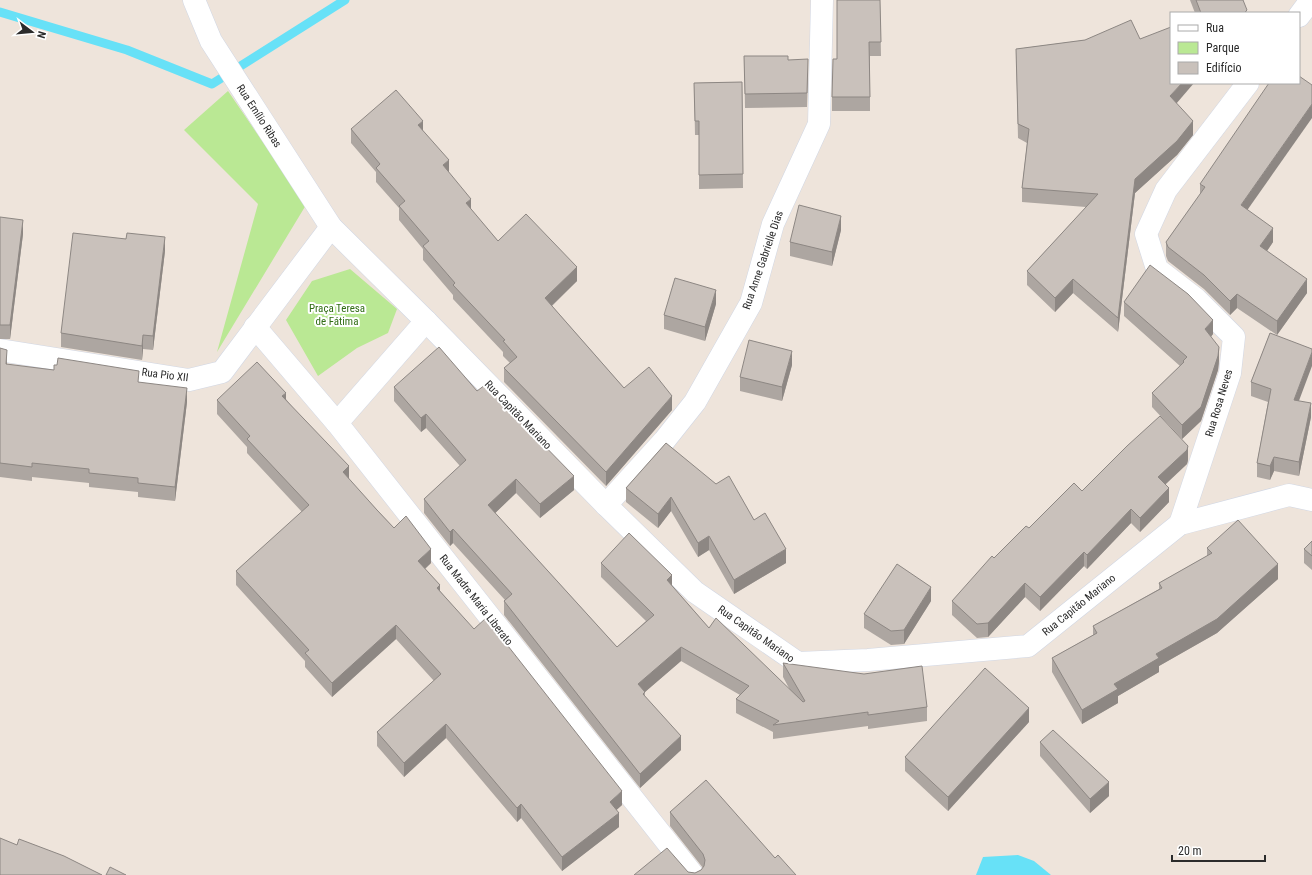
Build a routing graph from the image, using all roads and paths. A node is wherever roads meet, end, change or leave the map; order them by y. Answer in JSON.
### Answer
{"nodes":[{"id":1,"x":194,"y":0,"type":"edge"},
{"id":2,"x":822,"y":0,"type":"edge"},
{"id":3,"x":1311,"y":0,"type":"edge"},
{"id":4,"x":1300,"y":15,"type":"edge"},
{"id":5,"x":1247,"y":84,"type":"edge"},
{"id":6,"x":331,"y":227,"type":"junction"},
{"id":7,"x":426,"y":321,"type":"junction"},
{"id":8,"x":255,"y":328,"type":"junction"},
{"id":9,"x":0,"y":350,"type":"edge"},
{"id":10,"x":337,"y":423,"type":"junction"},
{"id":11,"x":1312,"y":500,"type":"edge"},
{"id":12,"x":606,"y":505,"type":"junction"},
{"id":13,"x":1180,"y":524,"type":"junction"},
{"id":14,"x":693,"y":875,"type":"edge"}],
"edges":[{"from":1,"to":6,"type":"street","name":"Rua Emílio Ribas"},
{"from":2,"to":12,"type":"street","name":"Rua Anne Gabrielle Dias"},
{"from":3,"to":4,"type":"street"},
{"from":5,"to":13,"type":"street","name":"Rua Rosa Neves"},
{"from":6,"to":7,"type":"street","name":"Rua Capitão Mariano"},
{"from":6,"to":8,"type":"street","name":"Rua Pio XII"},
{"from":7,"to":10,"type":"street"},
{"from":7,"to":12,"type":"street","name":"Rua Capitão Mariano"},
{"from":8,"to":9,"type":"street","name":"Rua Pio XII"},
{"from":8,"to":10,"type":"street","name":"Rua Madre Maria Liberato"},
{"from":10,"to":14,"type":"street","name":"Rua Madre Maria Liberato"},
{"from":11,"to":13,"type":"street","name":"Rua Capitão Mariano"},
{"from":12,"to":13,"type":"street","name":"Rua Capitão Mariano"}]}
